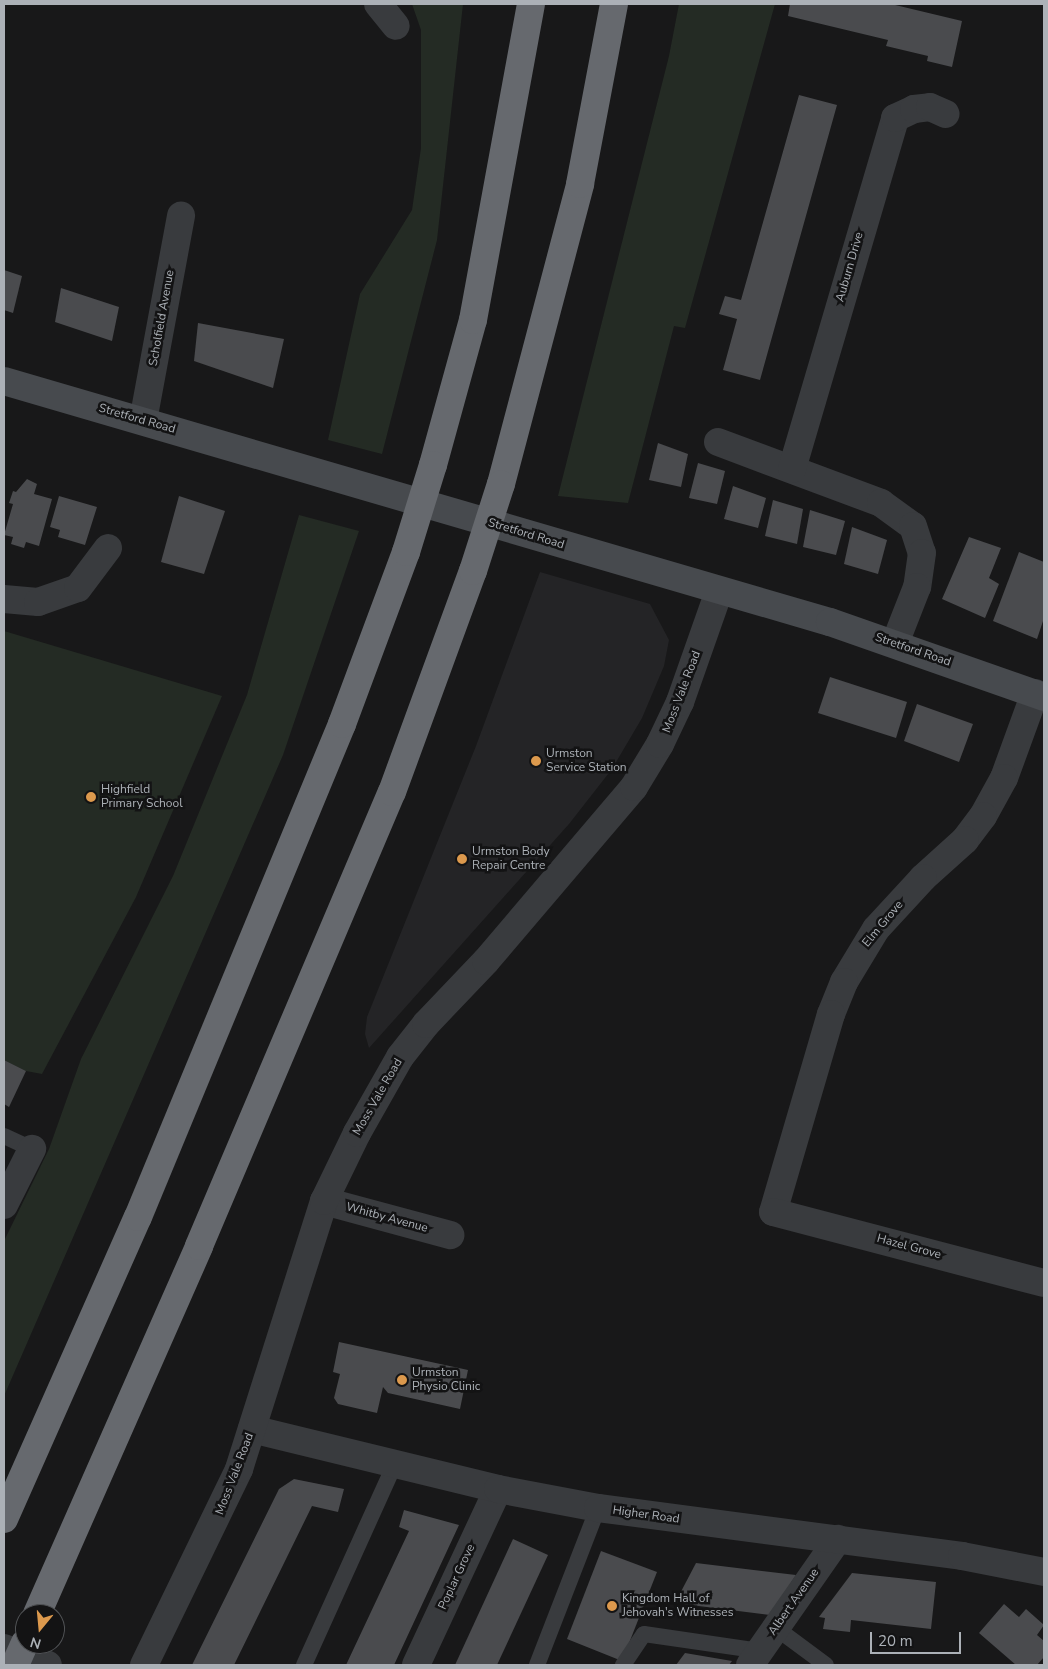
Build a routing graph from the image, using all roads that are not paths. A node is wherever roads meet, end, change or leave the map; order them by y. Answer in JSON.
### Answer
{"nodes":[{"id":1,"x":378,"y":4,"type":"edge"},
{"id":2,"x":531,"y":4,"type":"edge"},
{"id":3,"x":614,"y":4,"type":"edge"},
{"id":4,"x":396,"y":26,"type":"dead end"},
{"id":5,"x":946,"y":114,"type":"dead end"},
{"id":6,"x":181,"y":215,"type":"dead end"},
{"id":7,"x":4,"y":381,"type":"edge"},
{"id":8,"x":143,"y":421,"type":"junction"},
{"id":9,"x":718,"y":442,"type":"dead end"},
{"id":10,"x":792,"y":469,"type":"junction"},
{"id":11,"x":108,"y":548,"type":"dead end"},
{"id":12,"x":719,"y":591,"type":"junction"},
{"id":13,"x":4,"y":599,"type":"edge"},
{"id":14,"x":895,"y":643,"type":"junction"},
{"id":15,"x":1040,"y":695,"type":"edge"},
{"id":16,"x":4,"y":1136,"type":"edge"},
{"id":17,"x":32,"y":1149,"type":"joint"},
{"id":18,"x":324,"y":1201,"type":"junction"},
{"id":19,"x":4,"y":1205,"type":"edge"},
{"id":20,"x":773,"y":1212,"type":"joint"},
{"id":21,"x":450,"y":1235,"type":"dead end"},
{"id":22,"x":1044,"y":1283,"type":"edge"},
{"id":23,"x":252,"y":1429,"type":"junction"},
{"id":24,"x":395,"y":1463,"type":"junction"},
{"id":25,"x":498,"y":1489,"type":"junction"},
{"id":26,"x":598,"y":1508,"type":"junction"},
{"id":27,"x":4,"y":1519,"type":"edge"},
{"id":28,"x":838,"y":1539,"type":"junction"},
{"id":29,"x":1044,"y":1572,"type":"edge"},
{"id":30,"x":41,"y":1604,"type":"edge"},
{"id":31,"x":776,"y":1628,"type":"junction"},
{"id":32,"x":4,"y":1648,"type":"edge"},
{"id":33,"x":755,"y":1658,"type":"edge"},
{"id":34,"x":48,"y":1665,"type":"edge"},
{"id":35,"x":144,"y":1665,"type":"edge"},
{"id":36,"x":304,"y":1665,"type":"edge"},
{"id":37,"x":416,"y":1665,"type":"edge"},
{"id":38,"x":537,"y":1665,"type":"edge"},
{"id":39,"x":623,"y":1665,"type":"edge"},
{"id":40,"x":826,"y":1665,"type":"edge"}],
"edges":[{"from":1,"to":4,"type":"street"},
{"from":2,"to":27,"type":"highway","bridge":true},
{"from":3,"to":30,"type":"highway","bridge":true},
{"from":5,"to":10,"type":"street","name":"Auburn Drive"},
{"from":6,"to":8,"type":"street","name":"Scholfield Avenue"},
{"from":7,"to":8,"type":"main road","name":"Stretford Road"},
{"from":8,"to":12,"type":"main road","name":"Stretford Road"},
{"from":9,"to":10,"type":"street"},
{"from":10,"to":14,"type":"street"},
{"from":11,"to":13,"type":"street"},
{"from":12,"to":14,"type":"main road","name":"Stretford Road"},
{"from":12,"to":18,"type":"street","name":"Moss Vale Road"},
{"from":14,"to":15,"type":"main road","name":"Stretford Road"},
{"from":15,"to":20,"type":"street","name":"Elm Grove"},
{"from":16,"to":17,"type":"lane"},
{"from":17,"to":19,"type":"street"},
{"from":18,"to":21,"type":"street","name":"Whitby Avenue"},
{"from":18,"to":23,"type":"street","name":"Moss Vale Road"},
{"from":20,"to":22,"type":"street","name":"Hazel Grove"},
{"from":23,"to":24,"type":"street","name":"Higher Road"},
{"from":23,"to":35,"type":"street","name":"Moss Vale Road"},
{"from":24,"to":25,"type":"street","name":"Higher Road"},
{"from":24,"to":36,"type":"lane"},
{"from":25,"to":26,"type":"street","name":"Higher Road"},
{"from":25,"to":37,"type":"street","name":"Poplar Grove"},
{"from":26,"to":28,"type":"street","name":"Higher Road"},
{"from":26,"to":38,"type":"lane"},
{"from":28,"to":29,"type":"street","name":"Higher Road"},
{"from":28,"to":31,"type":"street","name":"Albert Avenue"},
{"from":31,"to":33,"type":"street","name":"Albert Avenue"},
{"from":31,"to":40,"type":"lane"},
{"from":32,"to":34,"type":"street"},
{"from":33,"to":39,"type":"lane"}]}
